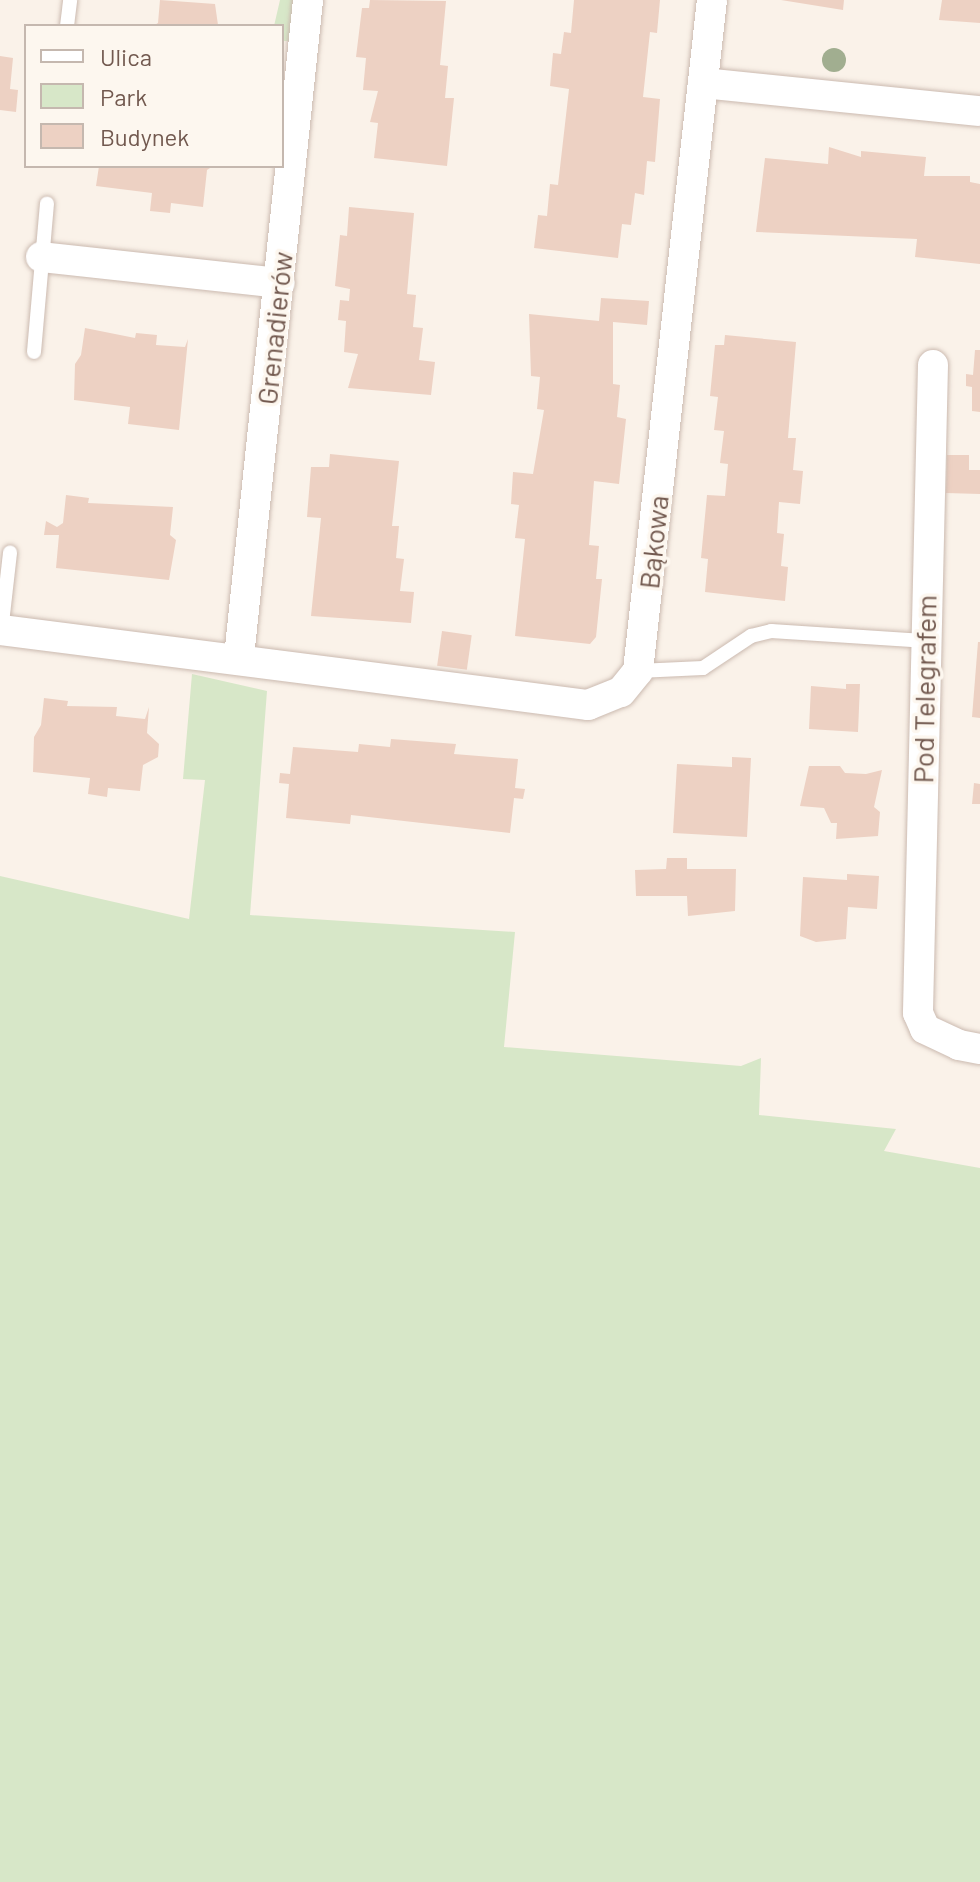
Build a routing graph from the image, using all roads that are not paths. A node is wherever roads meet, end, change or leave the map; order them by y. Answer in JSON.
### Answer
{"nodes":[{"id":1,"x":70,"y":0,"type":"edge"},
{"id":2,"x":308,"y":0,"type":"edge"},
{"id":3,"x":712,"y":0,"type":"edge"},
{"id":4,"x":67,"y":24,"type":"edge"},
{"id":5,"x":703,"y":83,"type":"junction"},
{"id":6,"x":980,"y":111,"type":"edge"},
{"id":7,"x":47,"y":204,"type":"dead end"},
{"id":8,"x":41,"y":257,"type":"junction"},
{"id":9,"x":280,"y":283,"type":"junction"},
{"id":10,"x":34,"y":352,"type":"dead end"},
{"id":11,"x":933,"y":365,"type":"dead end"},
{"id":12,"x":10,"y":553,"type":"dead end"},
{"id":13,"x":0,"y":633,"type":"edge"},
{"id":14,"x":924,"y":641,"type":"junction"},
{"id":15,"x":239,"y":657,"type":"junction"},
{"id":16,"x":638,"y":671,"type":"junction"},
{"id":17,"x":980,"y":1049,"type":"edge"}],
"edges":[{"from":1,"to":4,"type":"lane"},
{"from":2,"to":9,"type":"street","name":"Grenadierów"},
{"from":3,"to":5,"type":"street","name":"Bąkowa"},
{"from":5,"to":6,"type":"street"},
{"from":5,"to":16,"type":"street","name":"Bąkowa"},
{"from":7,"to":8,"type":"lane"},
{"from":8,"to":9,"type":"street"},
{"from":8,"to":10,"type":"lane"},
{"from":9,"to":15,"type":"street","name":"Grenadierów"},
{"from":11,"to":14,"type":"street","name":"Pod Telegrafem"},
{"from":12,"to":13,"type":"lane"},
{"from":13,"to":15,"type":"street"},
{"from":14,"to":16,"type":"lane"},
{"from":14,"to":17,"type":"street","name":"Pod Telegrafem"},
{"from":15,"to":16,"type":"street"}]}
